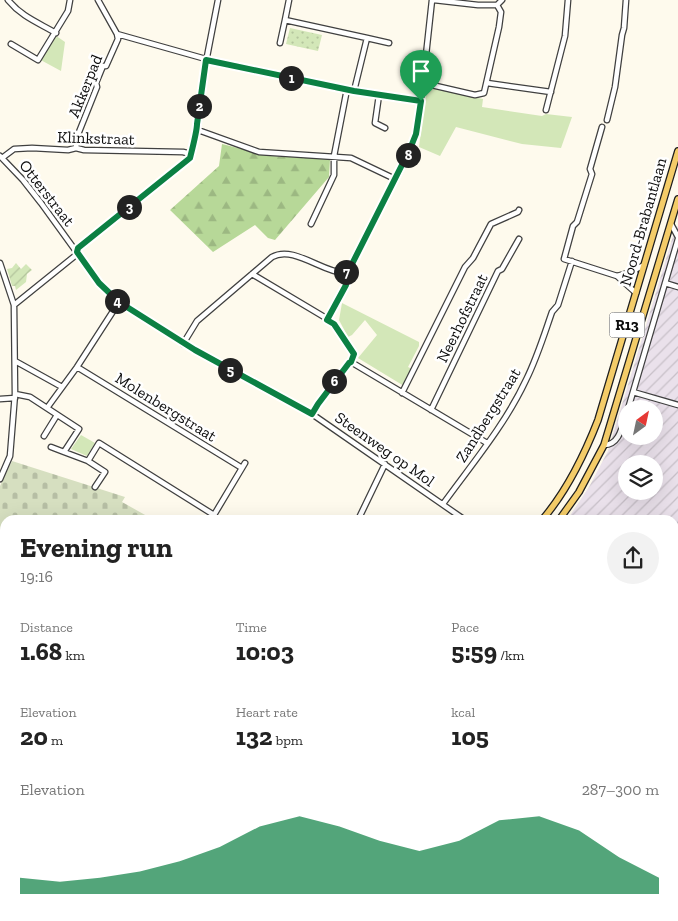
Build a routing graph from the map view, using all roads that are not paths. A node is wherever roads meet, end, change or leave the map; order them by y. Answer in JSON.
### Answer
{"nodes":[{"id":1,"x":8,"y":0,"type":"edge"},
{"id":2,"x":70,"y":0,"type":"edge"},
{"id":3,"x":98,"y":0,"type":"edge"},
{"id":4,"x":218,"y":0,"type":"edge"},
{"id":5,"x":289,"y":0,"type":"edge"},
{"id":6,"x":433,"y":0,"type":"edge"},
{"id":7,"x":502,"y":0,"type":"edge"},
{"id":8,"x":568,"y":0,"type":"edge"},
{"id":9,"x":626,"y":0,"type":"edge"},
{"id":10,"x":497,"y":5,"type":"junction"},
{"id":11,"x":285,"y":20,"type":"junction"},
{"id":12,"x":56,"y":33,"type":"junction"},
{"id":13,"x":117,"y":34,"type":"junction"},
{"id":14,"x":367,"y":38,"type":"junction"},
{"id":15,"x":280,"y":43,"type":"dead end"},
{"id":16,"x":389,"y":43,"type":"dead end"},
{"id":17,"x":11,"y":44,"type":"dead end"},
{"id":18,"x":206,"y":60,"type":"junction"},
{"id":19,"x":423,"y":83,"type":"junction"},
{"id":20,"x":487,"y":83,"type":"junction"},
{"id":21,"x":347,"y":89,"type":"junction"},
{"id":22,"x":354,"y":91,"type":"junction"},
{"id":23,"x":551,"y":92,"type":"junction"},
{"id":24,"x":379,"y":95,"type":"junction"},
{"id":25,"x":421,"y":101,"type":"junction"},
{"id":26,"x":546,"y":110,"type":"dead end"},
{"id":27,"x":607,"y":120,"type":"dead end"},
{"id":28,"x":602,"y":127,"type":"dead end"},
{"id":29,"x":385,"y":128,"type":"dead end"},
{"id":30,"x":198,"y":130,"type":"junction"},
{"id":31,"x":76,"y":148,"type":"junction"},
{"id":32,"x":678,"y":151,"type":"edge"},
{"id":33,"x":191,"y":154,"type":"junction"},
{"id":34,"x":334,"y":156,"type":"junction"},
{"id":35,"x":1,"y":157,"type":"edge"},
{"id":36,"x":395,"y":179,"type":"junction"},
{"id":37,"x":678,"y":199,"type":"edge"},
{"id":38,"x":519,"y":210,"type":"dead end"},
{"id":39,"x":658,"y":219,"type":"junction"},
{"id":40,"x":312,"y":224,"type":"dead end"},
{"id":41,"x":670,"y":224,"type":"junction"},
{"id":42,"x":678,"y":238,"type":"edge"},
{"id":43,"x":519,"y":239,"type":"dead end"},
{"id":44,"x":77,"y":252,"type":"junction"},
{"id":45,"x":572,"y":261,"type":"junction"},
{"id":46,"x":0,"y":262,"type":"edge"},
{"id":47,"x":645,"y":265,"type":"junction"},
{"id":48,"x":344,"y":273,"type":"junction"},
{"id":49,"x":252,"y":274,"type":"junction"},
{"id":50,"x":617,"y":276,"type":"junction"},
{"id":51,"x":664,"y":283,"type":"junction"},
{"id":52,"x":678,"y":287,"type":"edge"},
{"id":53,"x":636,"y":293,"type":"junction"},
{"id":54,"x":119,"y":302,"type":"junction"},
{"id":55,"x":14,"y":305,"type":"junction"},
{"id":56,"x":327,"y":320,"type":"junction"},
{"id":57,"x":183,"y":344,"type":"junction"},
{"id":58,"x":15,"y":361,"type":"junction"},
{"id":59,"x":351,"y":362,"type":"junction"},
{"id":60,"x":77,"y":367,"type":"junction"},
{"id":61,"x":62,"y":387,"type":"junction"},
{"id":62,"x":633,"y":392,"type":"junction"},
{"id":63,"x":402,"y":393,"type":"junction"},
{"id":64,"x":15,"y":396,"type":"junction"},
{"id":65,"x":0,"y":399,"type":"edge"},
{"id":66,"x":631,"y":400,"type":"edge"},
{"id":67,"x":678,"y":405,"type":"edge"},
{"id":68,"x":47,"y":408,"type":"junction"},
{"id":69,"x":431,"y":410,"type":"junction"},
{"id":70,"x":57,"y":414,"type":"junction"},
{"id":71,"x":312,"y":414,"type":"junction"},
{"id":72,"x":44,"y":436,"type":"dead end"},
{"id":73,"x":618,"y":439,"type":"edge"},
{"id":74,"x":487,"y":444,"type":"junction"},
{"id":75,"x":604,"y":445,"type":"junction"},
{"id":76,"x":51,"y":447,"type":"dead end"},
{"id":77,"x":64,"y":452,"type":"junction"},
{"id":78,"x":88,"y":461,"type":"junction"},
{"id":79,"x":245,"y":463,"type":"dead end"},
{"id":80,"x":385,"y":464,"type":"junction"},
{"id":81,"x":242,"y":468,"type":"junction"},
{"id":82,"x":0,"y":479,"type":"edge"},
{"id":83,"x":96,"y":487,"type":"dead end"},
{"id":84,"x":443,"y":504,"type":"junction"},
{"id":85,"x":208,"y":515,"type":"edge"},
{"id":86,"x":215,"y":515,"type":"edge"},
{"id":87,"x":360,"y":515,"type":"edge"},
{"id":88,"x":458,"y":515,"type":"edge"},
{"id":89,"x":546,"y":515,"type":"edge"},
{"id":90,"x":563,"y":515,"type":"edge"}],
"edges":[{"from":1,"to":12,"type":"street"},
{"from":2,"to":12,"type":"street"},
{"from":3,"to":13,"type":"street"},
{"from":4,"to":18,"type":"street"},
{"from":5,"to":11,"type":"street"},
{"from":6,"to":10,"type":"street"},
{"from":6,"to":19,"type":"street"},
{"from":7,"to":10,"type":"street"},
{"from":8,"to":23,"type":"street"},
{"from":9,"to":27,"type":"street"},
{"from":10,"to":20,"type":"street"},
{"from":11,"to":14,"type":"street"},
{"from":11,"to":15,"type":"street"},
{"from":12,"to":17,"type":"street"},
{"from":13,"to":18,"type":"street"},
{"from":13,"to":31,"type":"street","name":"Akkerpad"},
{"from":14,"to":16,"type":"street"},
{"from":14,"to":22,"type":"street"},
{"from":18,"to":21,"type":"street"},
{"from":18,"to":30,"type":"street"},
{"from":19,"to":20,"type":"street"},
{"from":19,"to":25,"type":"street"},
{"from":20,"to":23,"type":"street"},
{"from":21,"to":22,"type":"street"},
{"from":21,"to":34,"type":"street"},
{"from":22,"to":24,"type":"street"},
{"from":23,"to":26,"type":"street"},
{"from":24,"to":25,"type":"street"},
{"from":24,"to":29,"type":"street"},
{"from":25,"to":36,"type":"street"},
{"from":28,"to":45,"type":"street"},
{"from":30,"to":33,"type":"street"},
{"from":30,"to":34,"type":"street"},
{"from":31,"to":33,"type":"street","name":"Klinkstraat"},
{"from":31,"to":35,"type":"street","name":"Klinkstraat"},
{"from":32,"to":39,"type":"main road","name":"Noord-Brabantlaan","number":"R13"},
{"from":33,"to":44,"type":"street"},
{"from":34,"to":36,"type":"street"},
{"from":34,"to":40,"type":"street"},
{"from":35,"to":44,"type":"street","name":"Otterstraat"},
{"from":36,"to":48,"type":"street"},
{"from":37,"to":41,"type":"main road","name":"Noord-Brabantlaan","number":"R13"},
{"from":38,"to":63,"type":"street"},
{"from":39,"to":41,"type":"main road"},
{"from":39,"to":47,"type":"main road","name":"Noord-Brabantlaan","number":"R13"},
{"from":41,"to":42,"type":"street","name":"Noord-Brabantlaan"},
{"from":41,"to":75,"type":"main road","name":"Noord-Brabantlaan","number":"R13"},
{"from":42,"to":51,"type":"street","name":"Noord-Brabantlaan"},
{"from":43,"to":69,"type":"street","name":"Neerhofstraat"},
{"from":44,"to":54,"type":"street","name":"Otterstraat"},
{"from":44,"to":55,"type":"street"},
{"from":45,"to":50,"type":"street"},
{"from":45,"to":74,"type":"street","name":"Zandbergstraat"},
{"from":46,"to":55,"type":"street"},
{"from":47,"to":50,"type":"street"},
{"from":47,"to":53,"type":"main road","name":"Noord-Brabantlaan","number":"R13"},
{"from":48,"to":49,"type":"street"},
{"from":48,"to":56,"type":"street"},
{"from":49,"to":56,"type":"street"},
{"from":49,"to":57,"type":"street"},
{"from":50,"to":53,"type":"street"},
{"from":51,"to":52,"type":"street"},
{"from":51,"to":62,"type":"street","name":"Noord-Brabantlaan"},
{"from":53,"to":89,"type":"main road","name":"Noord-Brabantlaan","number":"R13"},
{"from":54,"to":57,"type":"street","name":"Otterstraat"},
{"from":54,"to":60,"type":"street"},
{"from":55,"to":58,"type":"street"},
{"from":56,"to":59,"type":"street"},
{"from":57,"to":71,"type":"street","name":"Steenweg op Mol"},
{"from":58,"to":61,"type":"street"},
{"from":58,"to":64,"type":"street"},
{"from":59,"to":63,"type":"street"},
{"from":59,"to":71,"type":"street"},
{"from":60,"to":61,"type":"street"},
{"from":60,"to":81,"type":"street","name":"Molenbergstraat"},
{"from":61,"to":68,"type":"street"},
{"from":62,"to":66,"type":"street","name":"Noord-Brabantlaan"},
{"from":62,"to":67,"type":"street"},
{"from":63,"to":69,"type":"street"},
{"from":64,"to":65,"type":"street"},
{"from":64,"to":68,"type":"street"},
{"from":64,"to":82,"type":"street"},
{"from":68,"to":70,"type":"street"},
{"from":69,"to":74,"type":"street"},
{"from":70,"to":72,"type":"street"},
{"from":70,"to":77,"type":"street"},
{"from":71,"to":80,"type":"street","name":"Steenweg op Mol"},
{"from":73,"to":75,"type":"street","name":"Noord-Brabantlaan"},
{"from":74,"to":84,"type":"street","name":"Zandbergstraat"},
{"from":75,"to":90,"type":"main road","name":"Noord-Brabantlaan","number":"R13"},
{"from":76,"to":77,"type":"street"},
{"from":77,"to":78,"type":"street"},
{"from":78,"to":83,"type":"street"},
{"from":78,"to":85,"type":"street"},
{"from":79,"to":81,"type":"street"},
{"from":80,"to":84,"type":"street","name":"Steenweg op Mol"},
{"from":80,"to":87,"type":"street"},
{"from":81,"to":86,"type":"street"},
{"from":84,"to":88,"type":"street","name":"Steenweg op Mol"}]}
